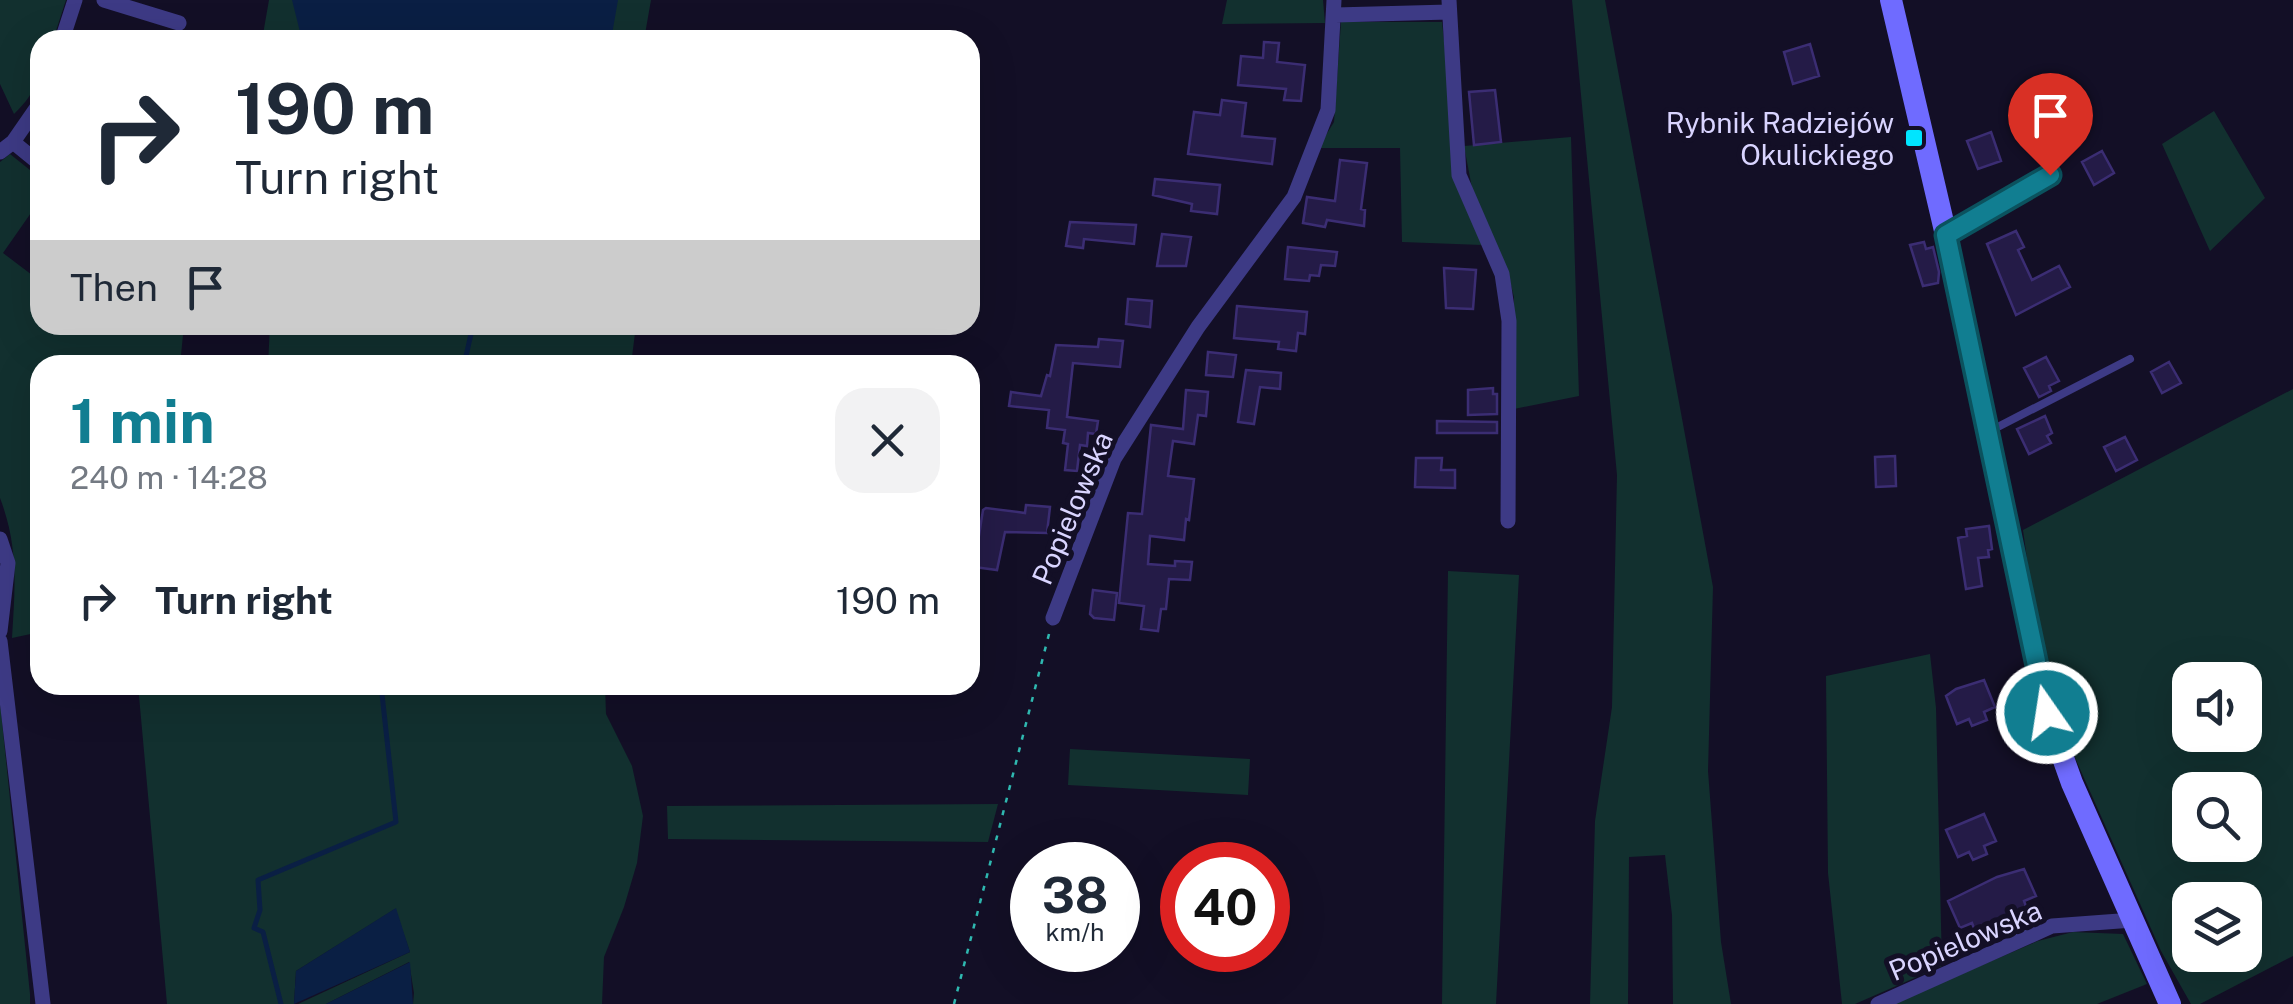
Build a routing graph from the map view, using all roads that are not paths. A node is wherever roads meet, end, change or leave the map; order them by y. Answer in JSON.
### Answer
{"nodes":[{"id":1,"x":75,"y":0,"type":"edge"},
{"id":2,"x":104,"y":0,"type":"edge"},
{"id":3,"x":1891,"y":0,"type":"edge"},
{"id":4,"x":1449,"y":6,"type":"edge"},
{"id":5,"x":1334,"y":8,"type":"edge"},
{"id":6,"x":180,"y":23,"type":"dead end"},
{"id":7,"x":65,"y":30,"type":"edge"},
{"id":8,"x":30,"y":116,"type":"edge"},
{"id":9,"x":7,"y":147,"type":"edge"},
{"id":10,"x":30,"y":159,"type":"edge"},
{"id":11,"x":2050,"y":175,"type":"dead end"},
{"id":12,"x":1946,"y":235,"type":"junction"},
{"id":13,"x":2130,"y":359,"type":"dead end"},
{"id":14,"x":1986,"y":433,"type":"junction"},
{"id":15,"x":1508,"y":522,"type":"dead end"},
{"id":16,"x":0,"y":539,"type":"edge"},
{"id":17,"x":1053,"y":618,"type":"road end"},
{"id":18,"x":0,"y":631,"type":"edge"},
{"id":19,"x":0,"y":641,"type":"edge"},
{"id":20,"x":2133,"y":920,"type":"junction"},
{"id":21,"x":43,"y":1004,"type":"edge"},
{"id":22,"x":1878,"y":1004,"type":"edge"},
{"id":23,"x":2170,"y":1004,"type":"edge"}],
"edges":[{"from":1,"to":7,"type":"street"},
{"from":2,"to":6,"type":"street"},
{"from":3,"to":12,"type":"street"},
{"from":4,"to":5,"type":"street","name":"Popielowska"},
{"from":4,"to":15,"type":"street","name":"Popielowska"},
{"from":5,"to":17,"type":"street","name":"Popielowska"},
{"from":8,"to":9,"type":"street"},
{"from":9,"to":10,"type":"street"},
{"from":11,"to":12,"type":"lane"},
{"from":12,"to":14,"type":"street"},
{"from":13,"to":14,"type":"lane"},
{"from":14,"to":20,"type":"street"},
{"from":16,"to":18,"type":"street"},
{"from":19,"to":21,"type":"street"},
{"from":20,"to":22,"type":"street","name":"Popielowska"},
{"from":20,"to":23,"type":"street"}]}
